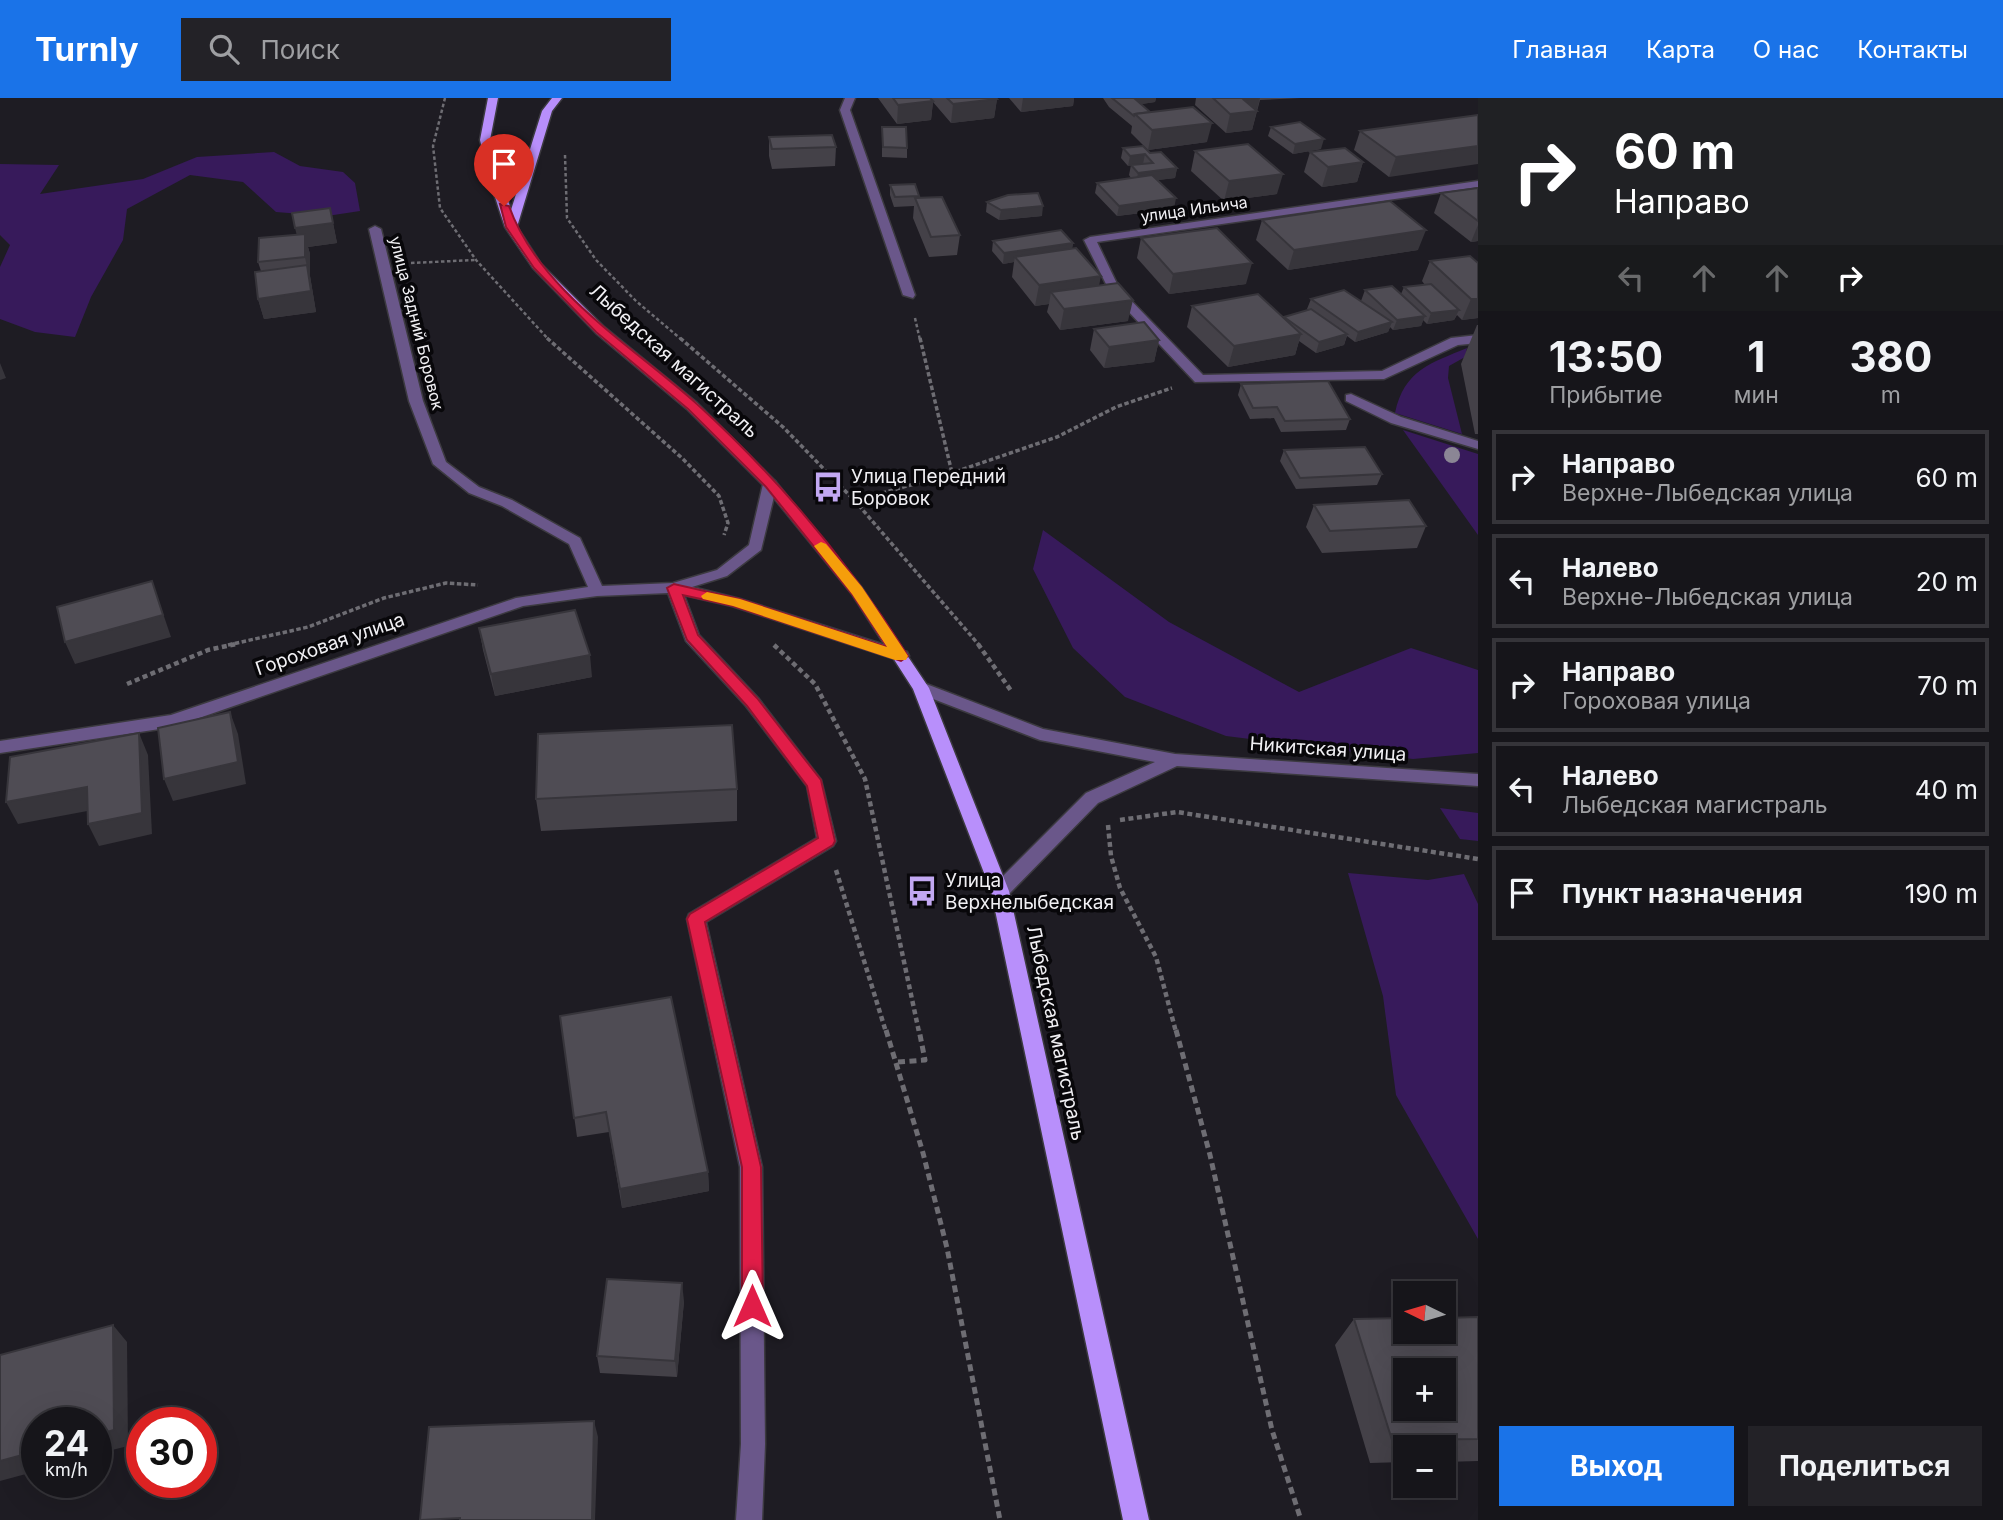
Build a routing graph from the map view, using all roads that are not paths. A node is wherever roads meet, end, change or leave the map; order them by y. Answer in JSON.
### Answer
{"nodes":[{"id":1,"x":493,"y":98,"type":"edge"},
{"id":2,"x":557,"y":98,"type":"edge"},
{"id":3,"x":849,"y":98,"type":"edge"},
{"id":4,"x":1478,"y":184,"type":"edge"},
{"id":5,"x":511,"y":227,"type":"junction"},
{"id":6,"x":375,"y":229,"type":"dead end"},
{"id":7,"x":909,"y":295,"type":"road end"},
{"id":8,"x":1478,"y":339,"type":"edge"},
{"id":9,"x":1351,"y":398,"type":"dead end"},
{"id":10,"x":1478,"y":445,"type":"edge"},
{"id":11,"x":770,"y":484,"type":"junction"},
{"id":12,"x":674,"y":588,"type":"junction"},
{"id":13,"x":597,"y":592,"type":"junction"},
{"id":14,"x":901,"y":656,"type":"junction"},
{"id":15,"x":921,"y":688,"type":"junction"},
{"id":16,"x":0,"y":747,"type":"edge"},
{"id":17,"x":1175,"y":760,"type":"junction"},
{"id":18,"x":1478,"y":780,"type":"edge"},
{"id":19,"x":1000,"y":891,"type":"junction"},
{"id":20,"x":749,"y":1520,"type":"edge"},
{"id":21,"x":1136,"y":1520,"type":"edge"}],
"edges":[{"from":1,"to":5,"type":"main road","name":"Лыбедская магистраль"},
{"from":2,"to":5,"type":"main road"},
{"from":3,"to":7,"type":"street"},
{"from":4,"to":8,"type":"street","name":"улица Ильича"},
{"from":5,"to":11,"type":"main road","name":"Лыбедская магистраль"},
{"from":6,"to":13,"type":"street","name":"улица Задний Боровок"},
{"from":9,"to":10,"type":"street"},
{"from":11,"to":12,"type":"street","name":"Гороховая улица"},
{"from":11,"to":14,"type":"main road","name":"Лыбедская магистраль"},
{"from":12,"to":13,"type":"street","name":"Гороховая улица"},
{"from":12,"to":14,"type":"street","name":"Гороховая улица"},
{"from":12,"to":20,"type":"street"},
{"from":13,"to":16,"type":"street","name":"Гороховая улица"},
{"from":14,"to":15,"type":"main road","name":"Лыбедская магистраль"},
{"from":15,"to":17,"type":"street","name":"Никитская улица"},
{"from":15,"to":19,"type":"main road","name":"Лыбедская магистраль"},
{"from":17,"to":18,"type":"street","name":"Никитская улица"},
{"from":17,"to":19,"type":"street","name":"Никитская улица"},
{"from":19,"to":21,"type":"main road","name":"Лыбедская магистраль"}]}
